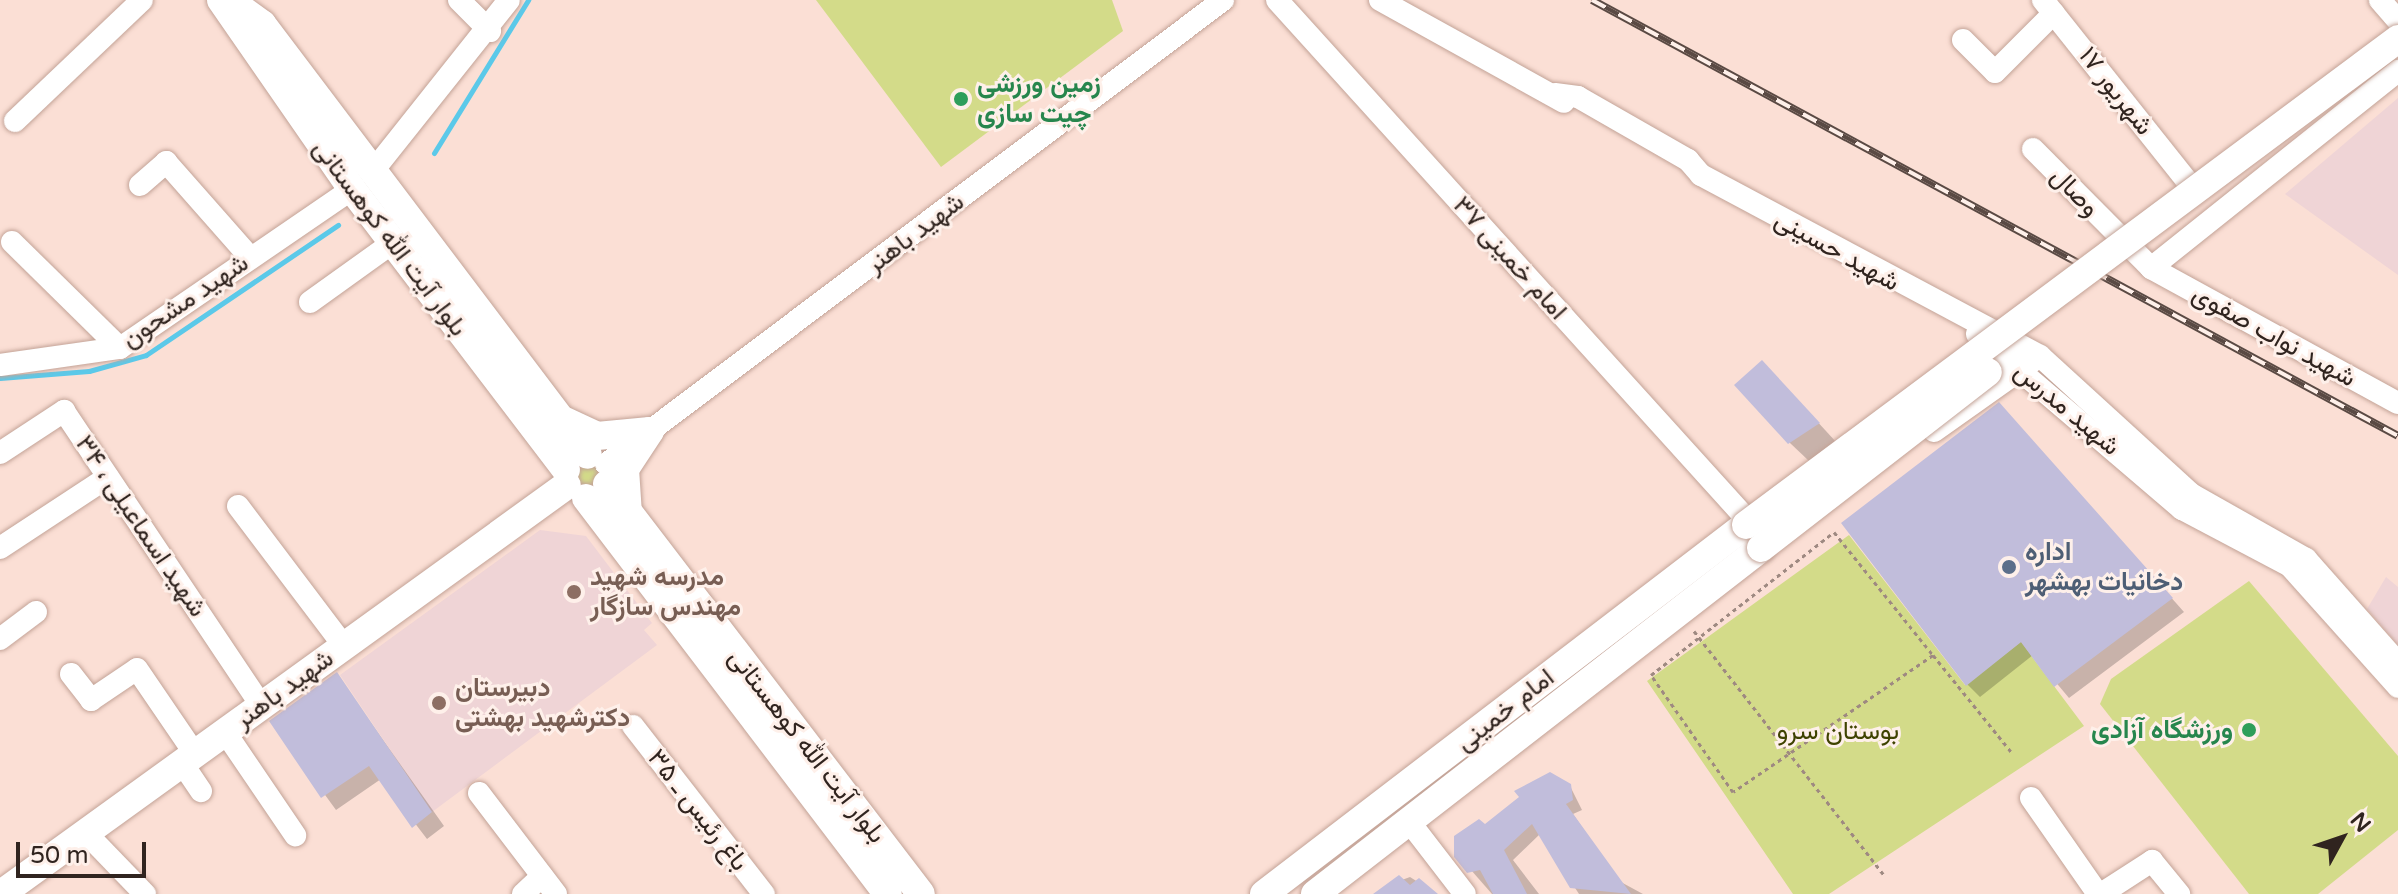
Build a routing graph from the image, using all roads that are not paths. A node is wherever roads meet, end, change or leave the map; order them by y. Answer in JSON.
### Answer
{"nodes":[{"id":1,"x":142,"y":0,"type":"edge"},
{"id":2,"x":221,"y":0,"type":"edge"},
{"id":3,"x":229,"y":0,"type":"edge"},
{"id":4,"x":459,"y":0,"type":"edge"},
{"id":5,"x":509,"y":0,"type":"edge"},
{"id":6,"x":1223,"y":0,"type":"edge"},
{"id":7,"x":1277,"y":0,"type":"edge"},
{"id":8,"x":1380,"y":0,"type":"edge"},
{"id":9,"x":2380,"y":0,"type":"edge"},
{"id":10,"x":2052,"y":5,"type":"edge"},
{"id":11,"x":2398,"y":23,"type":"edge"},
{"id":12,"x":252,"y":31,"type":"junction"},
{"id":13,"x":490,"y":31,"type":"junction"},
{"id":14,"x":2398,"y":39,"type":"edge"},
{"id":15,"x":1963,"y":40,"type":"dead end"},
{"id":16,"x":2398,"y":55,"type":"edge"},
{"id":17,"x":2398,"y":71,"type":"edge"},
{"id":18,"x":15,"y":121,"type":"dead end"},
{"id":19,"x":2262,"y":129,"type":"junction"},
{"id":20,"x":2033,"y":149,"type":"dead end"},
{"id":21,"x":2226,"y":155,"type":"junction"},
{"id":22,"x":2284,"y":161,"type":"junction"},
{"id":23,"x":362,"y":180,"type":"junction"},
{"id":24,"x":2188,"y":182,"type":"junction"},
{"id":25,"x":140,"y":185,"type":"dead end"},
{"id":26,"x":2250,"y":188,"type":"junction"},
{"id":27,"x":2116,"y":235,"type":"junction"},
{"id":28,"x":12,"y":242,"type":"dead end"},
{"id":29,"x":392,"y":243,"type":"junction"},
{"id":30,"x":249,"y":256,"type":"junction"},
{"id":31,"x":2151,"y":268,"type":"junction"},
{"id":32,"x":310,"y":302,"type":"dead end"},
{"id":33,"x":1984,"y":333,"type":"junction"},
{"id":34,"x":120,"y":348,"type":"junction"},
{"id":35,"x":2032,"y":362,"type":"junction"},
{"id":36,"x":0,"y":365,"type":"edge"},
{"id":37,"x":1936,"y":375,"type":"junction"},
{"id":38,"x":2398,"y":403,"type":"edge"},
{"id":39,"x":1961,"y":411,"type":"junction"},
{"id":40,"x":550,"y":428,"type":"junction"},
{"id":41,"x":650,"y":431,"type":"junction"},
{"id":42,"x":0,"y":453,"type":"edge"},
{"id":43,"x":587,"y":476,"type":"junction"},
{"id":44,"x":108,"y":477,"type":"junction"},
{"id":45,"x":238,"y":506,"type":"dead end"},
{"id":46,"x":536,"y":507,"type":"junction"},
{"id":47,"x":629,"y":514,"type":"junction"},
{"id":48,"x":1746,"y":536,"type":"junction"},
{"id":49,"x":0,"y":548,"type":"edge"},
{"id":50,"x":36,"y":612,"type":"dead end"},
{"id":51,"x":0,"y":639,"type":"edge"},
{"id":52,"x":344,"y":646,"type":"junction"},
{"id":53,"x":2398,"y":663,"type":"edge"},
{"id":54,"x":71,"y":674,"type":"dead end"},
{"id":55,"x":2398,"y":687,"type":"edge"},
{"id":56,"x":261,"y":705,"type":"junction"},
{"id":57,"x":633,"y":726,"type":"dead end"},
{"id":58,"x":225,"y":732,"type":"junction"},
{"id":59,"x":188,"y":759,"type":"junction"},
{"id":60,"x":201,"y":791,"type":"dead end"},
{"id":61,"x":479,"y":793,"type":"dead end"},
{"id":62,"x":2031,"y":798,"type":"dead end"},
{"id":63,"x":1411,"y":824,"type":"junction"},
{"id":64,"x":86,"y":833,"type":"junction"},
{"id":65,"x":295,"y":835,"type":"dead end"},
{"id":66,"x":1337,"y":840,"type":"junction"},
{"id":67,"x":1356,"y":865,"type":"junction"},
{"id":68,"x":549,"y":885,"type":"edge"},
{"id":69,"x":1,"y":894,"type":"edge"},
{"id":70,"x":145,"y":894,"type":"edge"},
{"id":71,"x":523,"y":894,"type":"edge"},
{"id":72,"x":764,"y":894,"type":"edge"},
{"id":73,"x":888,"y":894,"type":"edge"},
{"id":74,"x":921,"y":894,"type":"edge"},
{"id":75,"x":1264,"y":894,"type":"edge"},
{"id":76,"x":1315,"y":894,"type":"edge"},
{"id":77,"x":1465,"y":894,"type":"edge"},
{"id":78,"x":2100,"y":894,"type":"edge"},
{"id":79,"x":2179,"y":894,"type":"edge"}],
"edges":[{"from":1,"to":18,"type":"street"},
{"from":2,"to":12,"type":"main road","name":"بلوار آیت الله کوهستانی"},
{"from":3,"to":12,"type":"main road","name":"بلوار آیت الله کوهستانی"},
{"from":4,"to":13,"type":"street"},
{"from":5,"to":13,"type":"street","name":"شهید مشحون"},
{"from":6,"to":41,"type":"street","name":"شهید باهنر"},
{"from":7,"to":48,"type":"street","name":"امام خمینی ۳۷"},
{"from":8,"to":33,"type":"street","name":"شهید حسینی"},
{"from":9,"to":11,"type":"street"},
{"from":10,"to":15,"type":"street"},
{"from":10,"to":24,"type":"street","name":"۱۷ شهریور"},
{"from":11,"to":19,"type":"street"},
{"from":12,"to":23,"type":"main road","name":"بلوار آیت الله کوهستانی"},
{"from":13,"to":23,"type":"street","name":"شهید مشحون"},
{"from":14,"to":48,"type":"main road","bridge":true},
{"from":16,"to":48,"type":"main road","bridge":true},
{"from":17,"to":22,"type":"street"},
{"from":19,"to":21,"type":"street"},
{"from":19,"to":22,"type":"street"},
{"from":20,"to":27,"type":"street","name":"وصال"},
{"from":21,"to":24,"type":"street"},
{"from":21,"to":26,"type":"street"},
{"from":22,"to":26,"type":"street"},
{"from":23,"to":29,"type":"main road","name":"بلوار آیت الله کوهستانی"},
{"from":23,"to":30,"type":"street","name":"شهید مشحون"},
{"from":23,"to":40,"type":"main road","name":"بلوار آیت الله کوهستانی"},
{"from":24,"to":27,"type":"street"},
{"from":25,"to":30,"type":"street"},
{"from":26,"to":31,"type":"street"},
{"from":27,"to":31,"type":"street","name":"وصال"},
{"from":28,"to":34,"type":"street"},
{"from":29,"to":32,"type":"street"},
{"from":29,"to":40,"type":"main road","name":"بلوار آیت الله کوهستانی"},
{"from":30,"to":34,"type":"street","name":"شهید مشحون"},
{"from":31,"to":38,"type":"street","name":"شهید نواب صفوی"},
{"from":33,"to":35,"type":"street","name":"شهید مدرس"},
{"from":33,"to":37,"type":"street"},
{"from":34,"to":36,"type":"street","name":"شهید مشحون"},
{"from":35,"to":39,"type":"street"},
{"from":35,"to":53,"type":"street","name":"شهید مدرس"},
{"from":35,"to":55,"type":"street","name":"شهید مدرس"},
{"from":37,"to":39,"type":"street"},
{"from":37,"to":48,"type":"street"},
{"from":39,"to":48,"type":"street"},
{"from":40,"to":41,"type":"main road"},
{"from":40,"to":43,"type":"main road","name":"بلوار آیت الله کوهستانی"},
{"from":40,"to":46,"type":"main road"},
{"from":41,"to":43,"type":"street","name":"شهید باهنر"},
{"from":41,"to":47,"type":"main road"},
{"from":42,"to":44,"type":"street","name":"شهید اسماعیلی ، ۳۴"},
{"from":43,"to":46,"type":"main road","name":"شهید باهنر"},
{"from":43,"to":47,"type":"main road","name":"بلوار آیت الله کوهستانی"},
{"from":43,"to":73,"type":"main road","name":"بلوار آیت الله کوهستانی"},
{"from":44,"to":49,"type":"street"},
{"from":44,"to":56,"type":"street","name":"شهید اسماعیلی ، ۳۴"},
{"from":45,"to":52,"type":"street"},
{"from":46,"to":52,"type":"main road","name":"شهید باهنر"},
{"from":47,"to":74,"type":"main road","name":"بلوار آیت الله کوهستانی"},
{"from":48,"to":63,"type":"main road","name":"امام خمینی"},
{"from":48,"to":66,"type":"main road","name":"امام خمینی"},
{"from":50,"to":51,"type":"street"},
{"from":52,"to":56,"type":"main road","name":"شهید باهنر"},
{"from":54,"to":59,"type":"street"},
{"from":56,"to":58,"type":"main road","name":"شهید باهنر"},
{"from":57,"to":72,"type":"street","name":"باغ رئیس ـ ۳۵"},
{"from":58,"to":59,"type":"main road","name":"شهید باهنر"},
{"from":58,"to":65,"type":"street"},
{"from":59,"to":60,"type":"street"},
{"from":59,"to":64,"type":"main road","name":"شهید باهنر"},
{"from":61,"to":68,"type":"street"},
{"from":62,"to":78,"type":"street"},
{"from":63,"to":67,"type":"main road","name":"امام خمینی"},
{"from":63,"to":77,"type":"street"},
{"from":64,"to":69,"type":"main road","name":"شهید باهنر"},
{"from":64,"to":70,"type":"street"},
{"from":66,"to":67,"type":"main road"},
{"from":66,"to":75,"type":"main road","name":"امام خمینی"},
{"from":67,"to":76,"type":"main road","name":"امام خمینی"},
{"from":68,"to":71,"type":"street"},
{"from":78,"to":79,"type":"street"}]}
